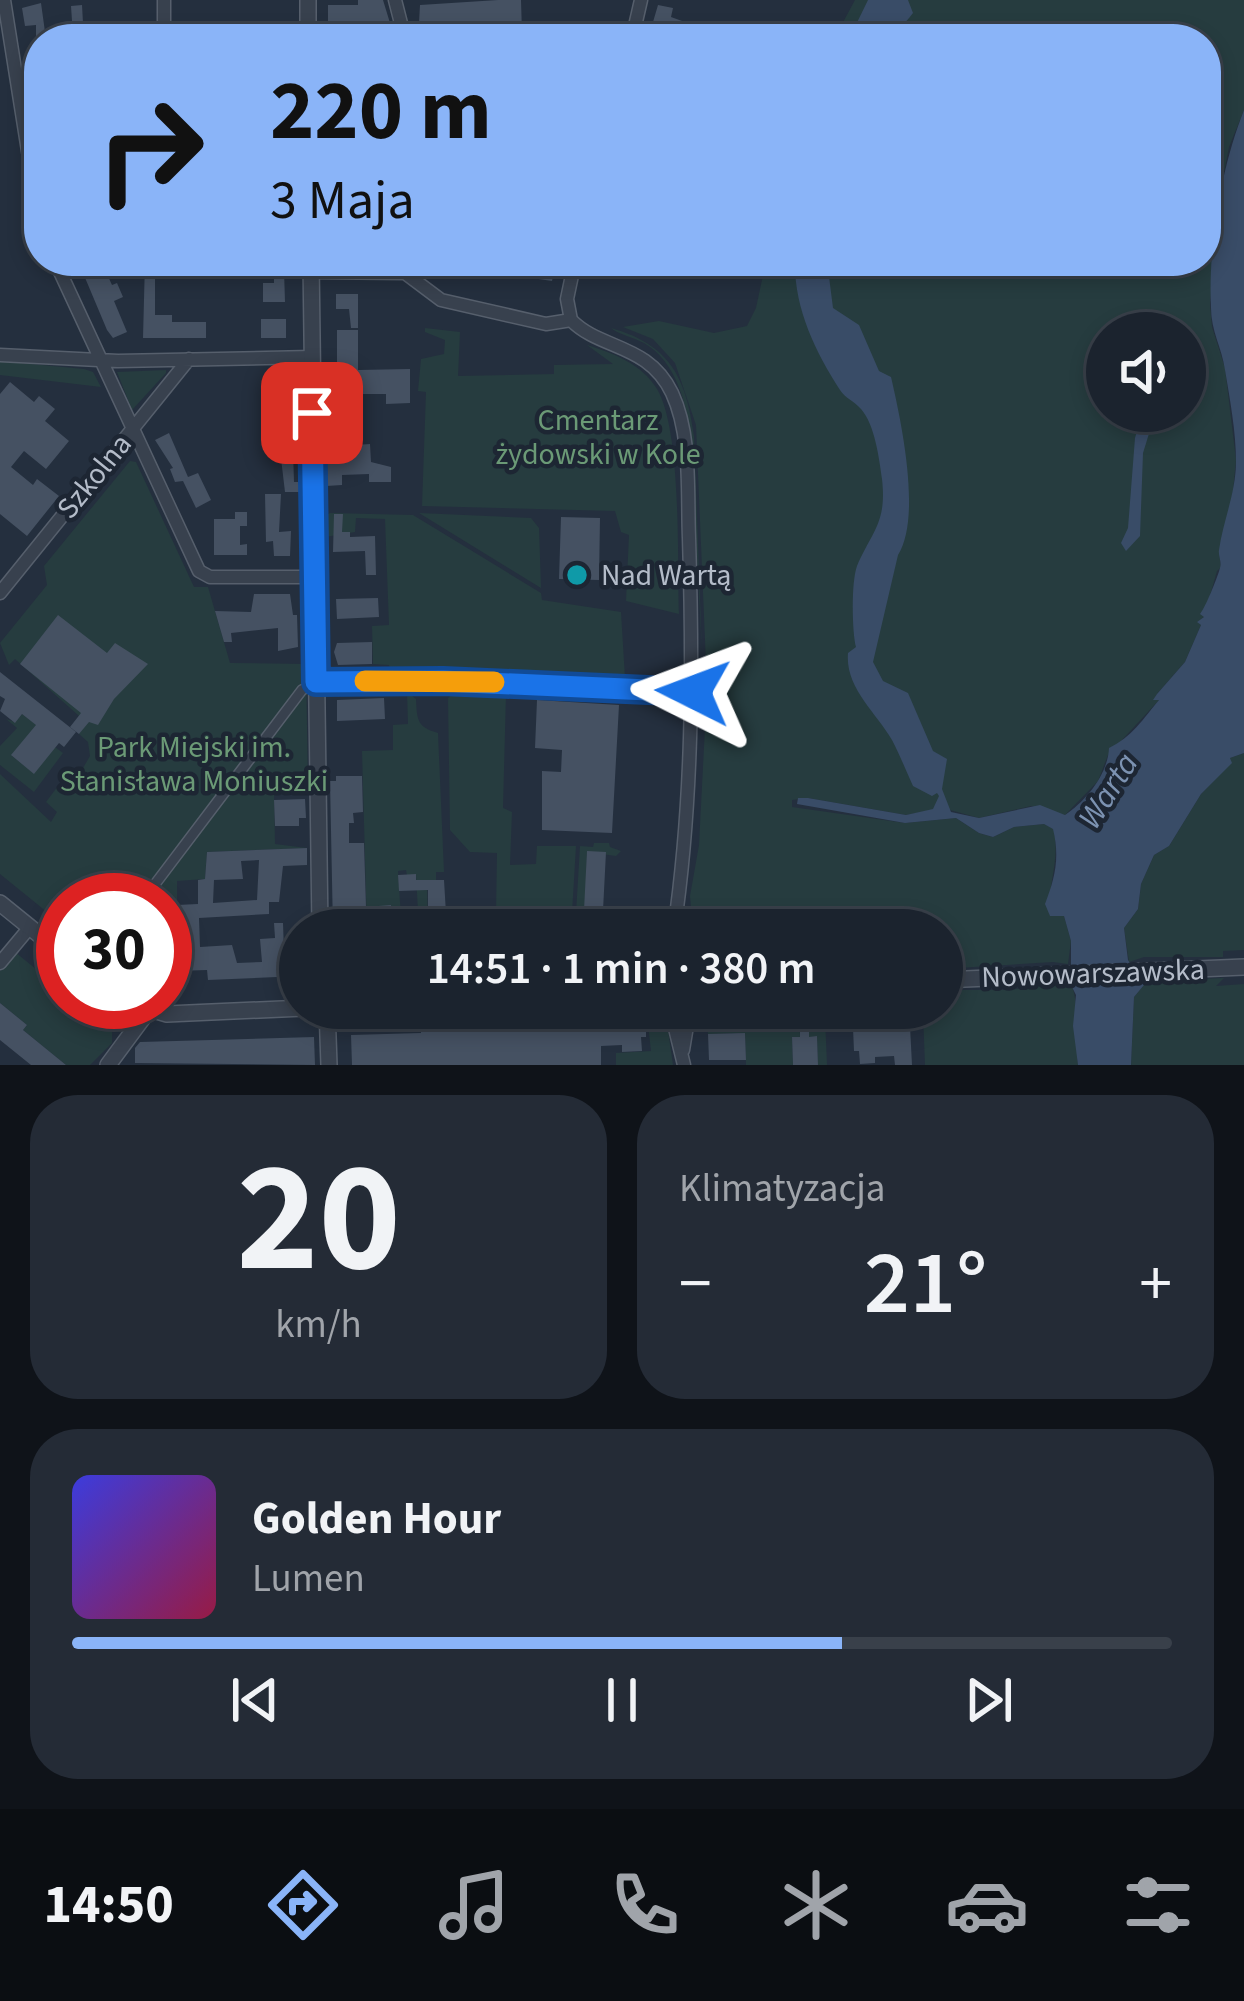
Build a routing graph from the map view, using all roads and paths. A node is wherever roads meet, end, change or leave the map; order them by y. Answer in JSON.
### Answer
{"nodes":[{"id":1,"x":4,"y":0,"type":"edge"},
{"id":2,"x":24,"y":126,"type":"edge"},
{"id":3,"x":63,"y":276,"type":"edge"},
{"id":4,"x":311,"y":276,"type":"edge"},
{"id":5,"x":416,"y":276,"type":"edge"},
{"id":6,"x":572,"y":276,"type":"edge"},
{"id":7,"x":571,"y":320,"type":"junction"},
{"id":8,"x":0,"y":355,"type":"edge"},
{"id":9,"x":312,"y":358,"type":"junction"},
{"id":10,"x":189,"y":359,"type":"junction"},
{"id":11,"x":100,"y":361,"type":"junction"},
{"id":12,"x":131,"y":430,"type":"junction"},
{"id":13,"x":314,"y":577,"type":"junction"},
{"id":14,"x":0,"y":593,"type":"edge"},
{"id":15,"x":316,"y":682,"type":"junction"},
{"id":16,"x":693,"y":692,"type":"junction"},
{"id":17,"x":163,"y":873,"type":"edge"},
{"id":18,"x":0,"y":903,"type":"edge"},
{"id":19,"x":320,"y":909,"type":"edge"},
{"id":20,"x":679,"y":909,"type":"edge"},
{"id":21,"x":30,"y":927,"type":"junction"},
{"id":22,"x":36,"y":932,"type":"edge"},
{"id":23,"x":0,"y":963,"type":"edge"},
{"id":24,"x":1236,"y":967,"type":"edge"},
{"id":25,"x":963,"y":979,"type":"edge"},
{"id":26,"x":279,"y":1008,"type":"edge"},
{"id":27,"x":192,"y":1010,"type":"edge"},
{"id":28,"x":135,"y":1029,"type":"edge"},
{"id":29,"x":328,"y":1029,"type":"edge"},
{"id":30,"x":676,"y":1029,"type":"edge"},
{"id":31,"x":684,"y":1058,"type":"edge"},
{"id":32,"x":108,"y":1065,"type":"edge"},
{"id":33,"x":329,"y":1065,"type":"edge"}],
"edges":[{"from":1,"to":2,"type":"street"},
{"from":3,"to":11,"type":"street"},
{"from":4,"to":9,"type":"street"},
{"from":5,"to":7,"type":"street"},
{"from":6,"to":7,"type":"street"},
{"from":7,"to":16,"type":"street"},
{"from":8,"to":11,"type":"street"},
{"from":9,"to":10,"type":"street"},
{"from":9,"to":13,"type":"street"},
{"from":10,"to":11,"type":"street"},
{"from":10,"to":12,"type":"street","name":"Szkolna"},
{"from":11,"to":12,"type":"street"},
{"from":12,"to":13,"type":"street"},
{"from":12,"to":14,"type":"street","name":"Szkolna"},
{"from":13,"to":15,"type":"street"},
{"from":15,"to":16,"type":"street"},
{"from":15,"to":17,"type":"street"},
{"from":15,"to":19,"type":"street"},
{"from":16,"to":20,"type":"street"},
{"from":18,"to":21,"type":"street"},
{"from":21,"to":22,"type":"street"},
{"from":21,"to":23,"type":"street"},
{"from":24,"to":25,"type":"street","name":"Nowowarszawska"},
{"from":26,"to":27,"type":"street"},
{"from":28,"to":32,"type":"street"},
{"from":29,"to":33,"type":"street"},
{"from":30,"to":31,"type":"street"}]}
